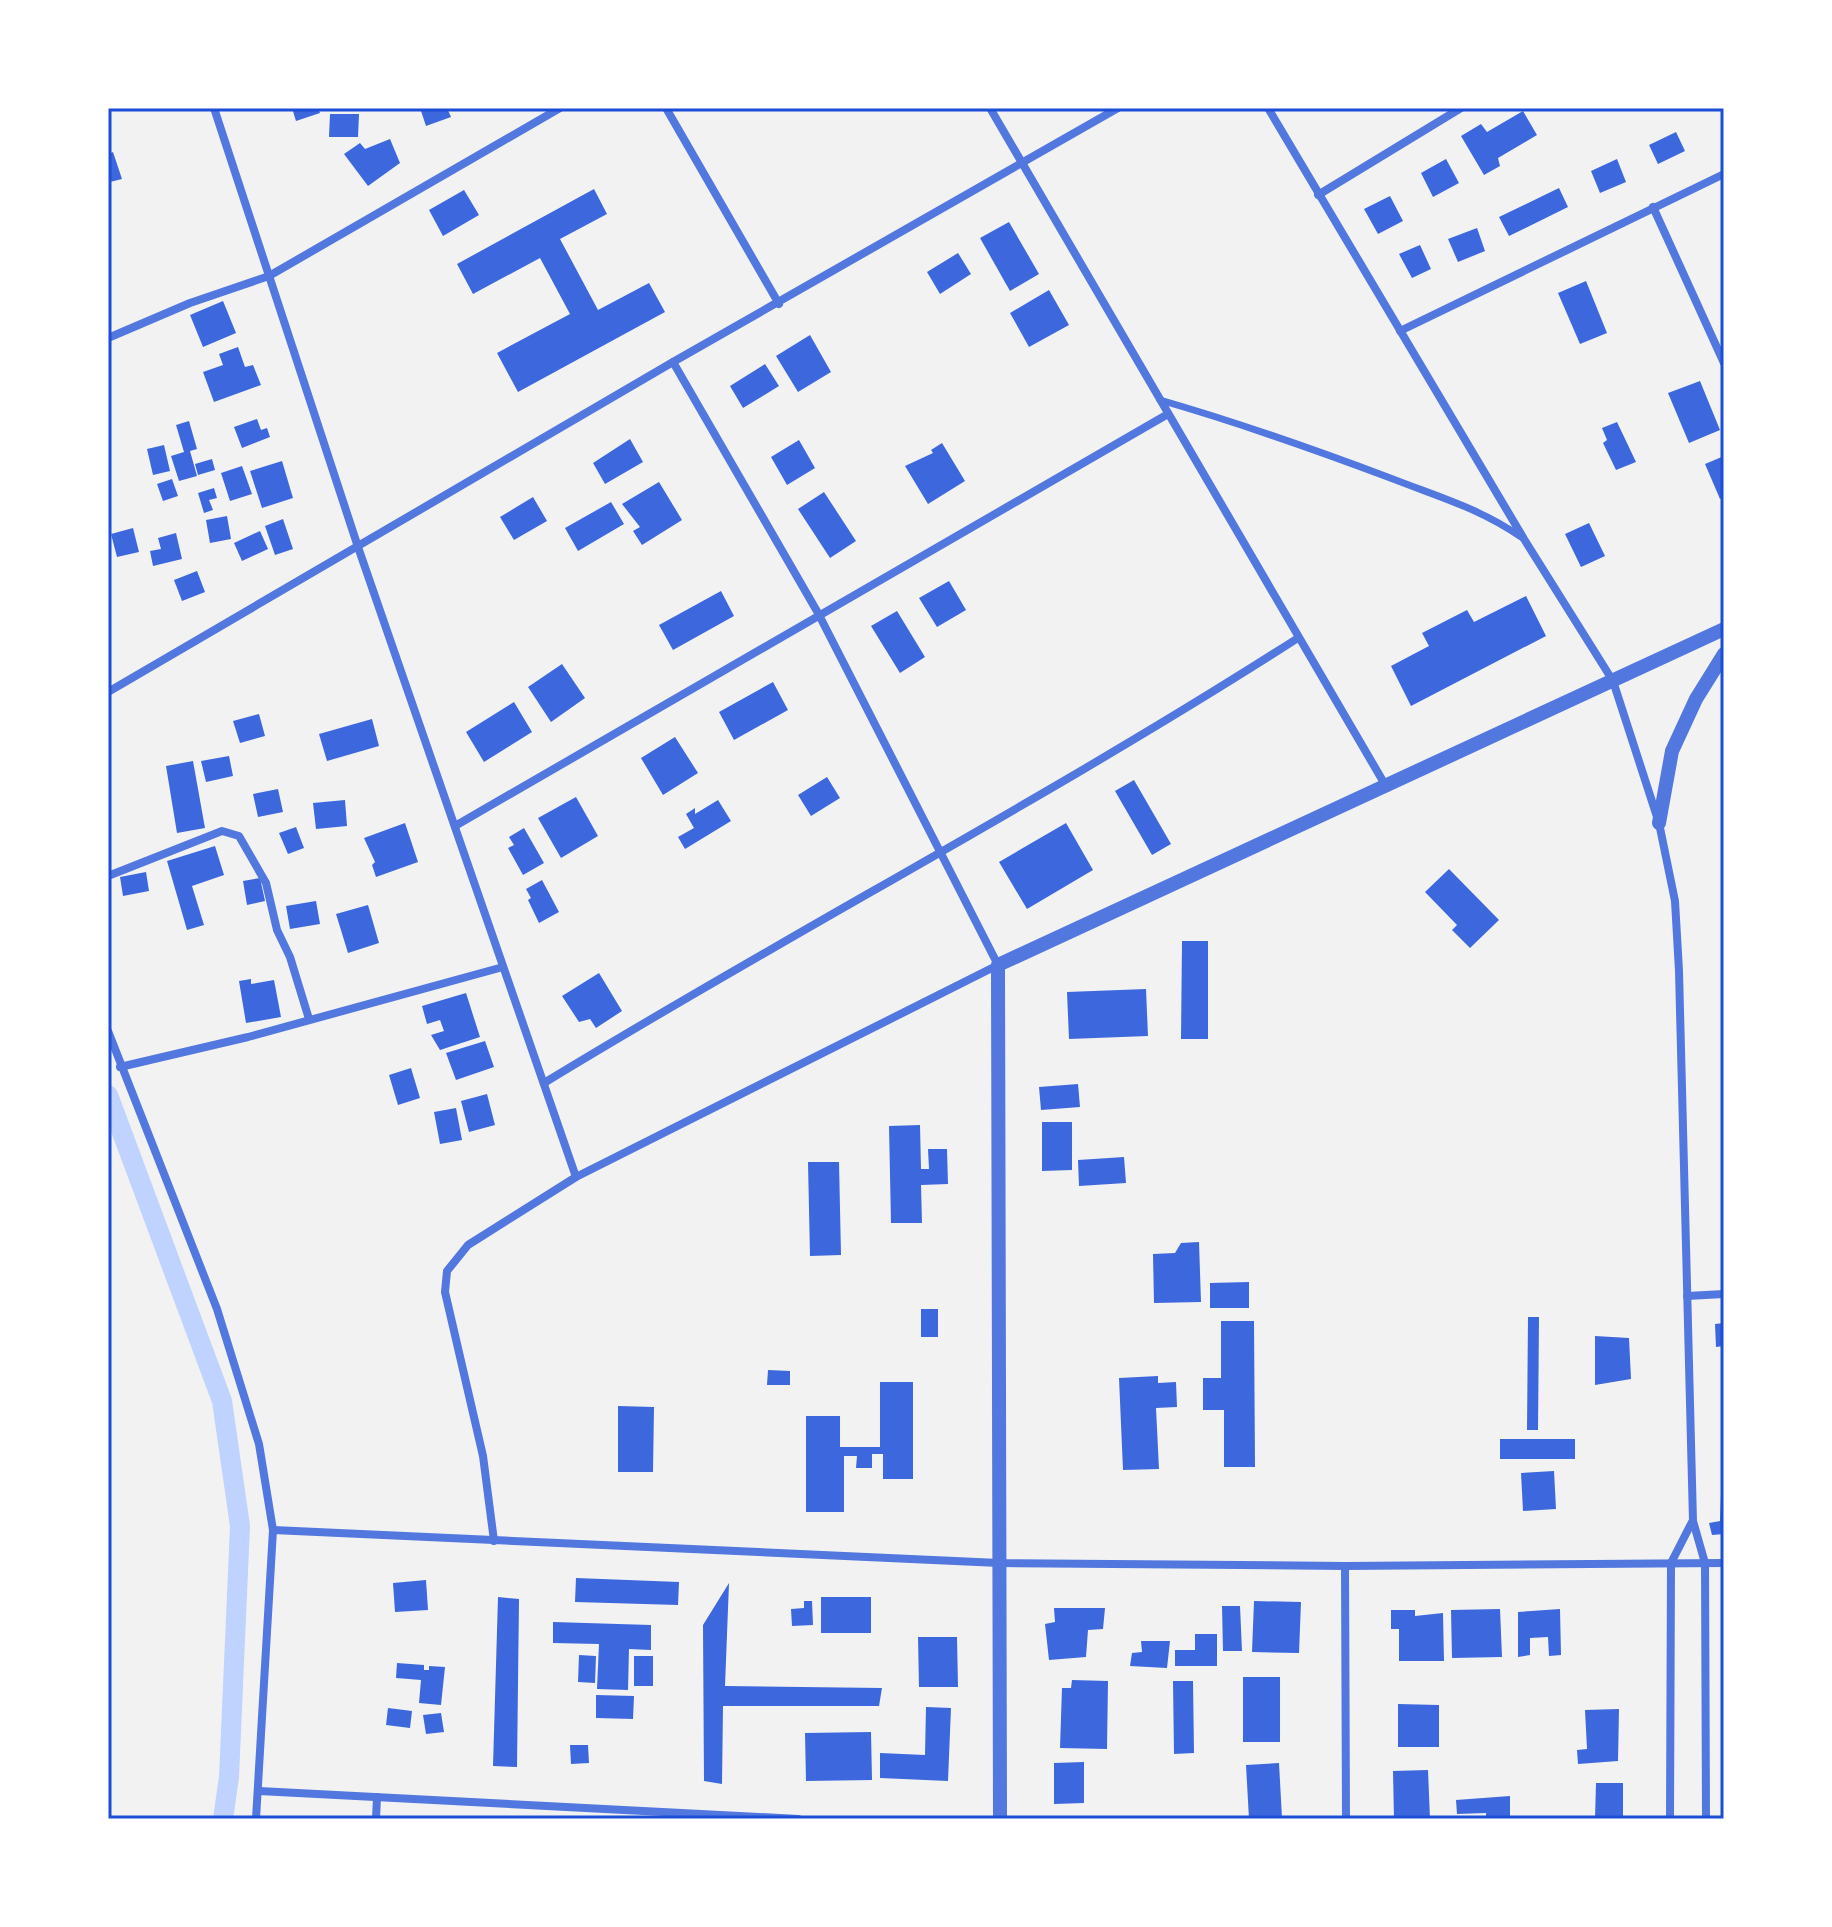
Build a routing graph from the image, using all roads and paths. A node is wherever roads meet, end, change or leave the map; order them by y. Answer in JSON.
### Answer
{"nodes":[{"id":1,"x":214,"y":108,"type":"edge"},
{"id":2,"x":560,"y":108,"type":"edge"},
{"id":3,"x":666,"y":108,"type":"edge"},
{"id":4,"x":990,"y":108,"type":"edge"},
{"id":5,"x":1118,"y":108,"type":"edge"},
{"id":6,"x":1268,"y":108,"type":"edge"},
{"id":7,"x":1461,"y":108,"type":"edge"},
{"id":8,"x":1021,"y":164,"type":"junction"},
{"id":9,"x":1724,"y":174,"type":"edge"},
{"id":10,"x":1318,"y":195,"type":"junction"},
{"id":11,"x":1653,"y":207,"type":"junction"},
{"id":12,"x":269,"y":276,"type":"junction"},
{"id":13,"x":779,"y":304,"type":"junction"},
{"id":14,"x":1400,"y":331,"type":"junction"},
{"id":15,"x":108,"y":338,"type":"edge"},
{"id":16,"x":673,"y":362,"type":"junction"},
{"id":17,"x":1724,"y":363,"type":"edge"},
{"id":18,"x":1158,"y":400,"type":"junction"},
{"id":19,"x":1168,"y":414,"type":"junction"},
{"id":20,"x":1524,"y":539,"type":"junction"},
{"id":21,"x":358,"y":547,"type":"junction"},
{"id":22,"x":818,"y":613,"type":"junction"},
{"id":23,"x":1724,"y":629,"type":"edge"},
{"id":24,"x":1298,"y":638,"type":"junction"},
{"id":25,"x":1724,"y":654,"type":"edge"},
{"id":26,"x":1613,"y":681,"type":"junction"},
{"id":27,"x":108,"y":692,"type":"edge"},
{"id":28,"x":1387,"y":788,"type":"junction"},
{"id":29,"x":1659,"y":823,"type":"junction"},
{"id":30,"x":455,"y":826,"type":"junction"},
{"id":31,"x":940,"y":854,"type":"junction"},
{"id":32,"x":108,"y":876,"type":"edge"},
{"id":33,"x":998,"y":965,"type":"junction"},
{"id":34,"x":503,"y":967,"type":"junction"},
{"id":35,"x":309,"y":1019,"type":"junction"},
{"id":36,"x":108,"y":1031,"type":"edge"},
{"id":37,"x":120,"y":1067,"type":"junction"},
{"id":38,"x":544,"y":1083,"type":"junction"},
{"id":39,"x":576,"y":1177,"type":"junction"},
{"id":40,"x":1724,"y":1294,"type":"edge"},
{"id":41,"x":1687,"y":1296,"type":"junction"},
{"id":42,"x":1693,"y":1521,"type":"junction"},
{"id":43,"x":273,"y":1530,"type":"junction"},
{"id":44,"x":494,"y":1541,"type":"junction"},
{"id":45,"x":999,"y":1563,"type":"junction"},
{"id":46,"x":1671,"y":1563,"type":"junction"},
{"id":47,"x":1705,"y":1563,"type":"junction"},
{"id":48,"x":1724,"y":1563,"type":"edge"},
{"id":49,"x":1345,"y":1566,"type":"junction"},
{"id":50,"x":259,"y":1791,"type":"junction"},
{"id":51,"x":377,"y":1797,"type":"junction"},
{"id":52,"x":256,"y":1819,"type":"edge"},
{"id":53,"x":376,"y":1819,"type":"edge"},
{"id":54,"x":798,"y":1819,"type":"edge"},
{"id":55,"x":1000,"y":1819,"type":"edge"},
{"id":56,"x":1346,"y":1819,"type":"edge"},
{"id":57,"x":1670,"y":1819,"type":"edge"},
{"id":58,"x":1706,"y":1819,"type":"edge"}],
"edges":[{"from":1,"to":12,"type":"street"},
{"from":2,"to":12,"type":"street"},
{"from":3,"to":13,"type":"street"},
{"from":4,"to":8,"type":"street"},
{"from":5,"to":8,"type":"street"},
{"from":6,"to":10,"type":"street"},
{"from":7,"to":10,"type":"street"},
{"from":8,"to":13,"type":"street"},
{"from":8,"to":18,"type":"street"},
{"from":9,"to":11,"type":"street"},
{"from":10,"to":14,"type":"street"},
{"from":11,"to":14,"type":"street"},
{"from":11,"to":17,"type":"street"},
{"from":12,"to":15,"type":"street"},
{"from":12,"to":21,"type":"street"},
{"from":13,"to":16,"type":"street"},
{"from":14,"to":20,"type":"street"},
{"from":16,"to":21,"type":"street"},
{"from":16,"to":22,"type":"street"},
{"from":18,"to":19,"type":"street"},
{"from":18,"to":20,"type":"street"},
{"from":19,"to":22,"type":"street"},
{"from":19,"to":24,"type":"street"},
{"from":20,"to":26,"type":"street"},
{"from":21,"to":27,"type":"street"},
{"from":21,"to":30,"type":"street"},
{"from":22,"to":30,"type":"street"},
{"from":22,"to":31,"type":"street"},
{"from":23,"to":26,"type":"street"},
{"from":24,"to":28,"type":"street"},
{"from":24,"to":31,"type":"street"},
{"from":25,"to":29,"type":"street"},
{"from":26,"to":28,"type":"street"},
{"from":26,"to":29,"type":"street"},
{"from":28,"to":33,"type":"street"},
{"from":29,"to":41,"type":"street"},
{"from":30,"to":34,"type":"street"},
{"from":31,"to":33,"type":"street"},
{"from":31,"to":38,"type":"street"},
{"from":32,"to":35,"type":"street"},
{"from":33,"to":39,"type":"street"},
{"from":33,"to":45,"type":"street"},
{"from":34,"to":35,"type":"street"},
{"from":34,"to":38,"type":"street"},
{"from":35,"to":37,"type":"street"},
{"from":36,"to":37,"type":"street"},
{"from":37,"to":43,"type":"street"},
{"from":38,"to":39,"type":"street"},
{"from":39,"to":44,"type":"street"},
{"from":40,"to":41,"type":"street"},
{"from":41,"to":42,"type":"street"},
{"from":42,"to":46,"type":"street"},
{"from":42,"to":47,"type":"street"},
{"from":43,"to":44,"type":"street"},
{"from":43,"to":50,"type":"street"},
{"from":44,"to":45,"type":"street"},
{"from":45,"to":49,"type":"street"},
{"from":45,"to":55,"type":"street"},
{"from":46,"to":47,"type":"street"},
{"from":46,"to":49,"type":"street"},
{"from":46,"to":57,"type":"street"},
{"from":47,"to":48,"type":"street"},
{"from":47,"to":58,"type":"street"},
{"from":49,"to":56,"type":"street"},
{"from":50,"to":51,"type":"street"},
{"from":50,"to":52,"type":"street"},
{"from":51,"to":53,"type":"street"},
{"from":51,"to":54,"type":"street"}]}
